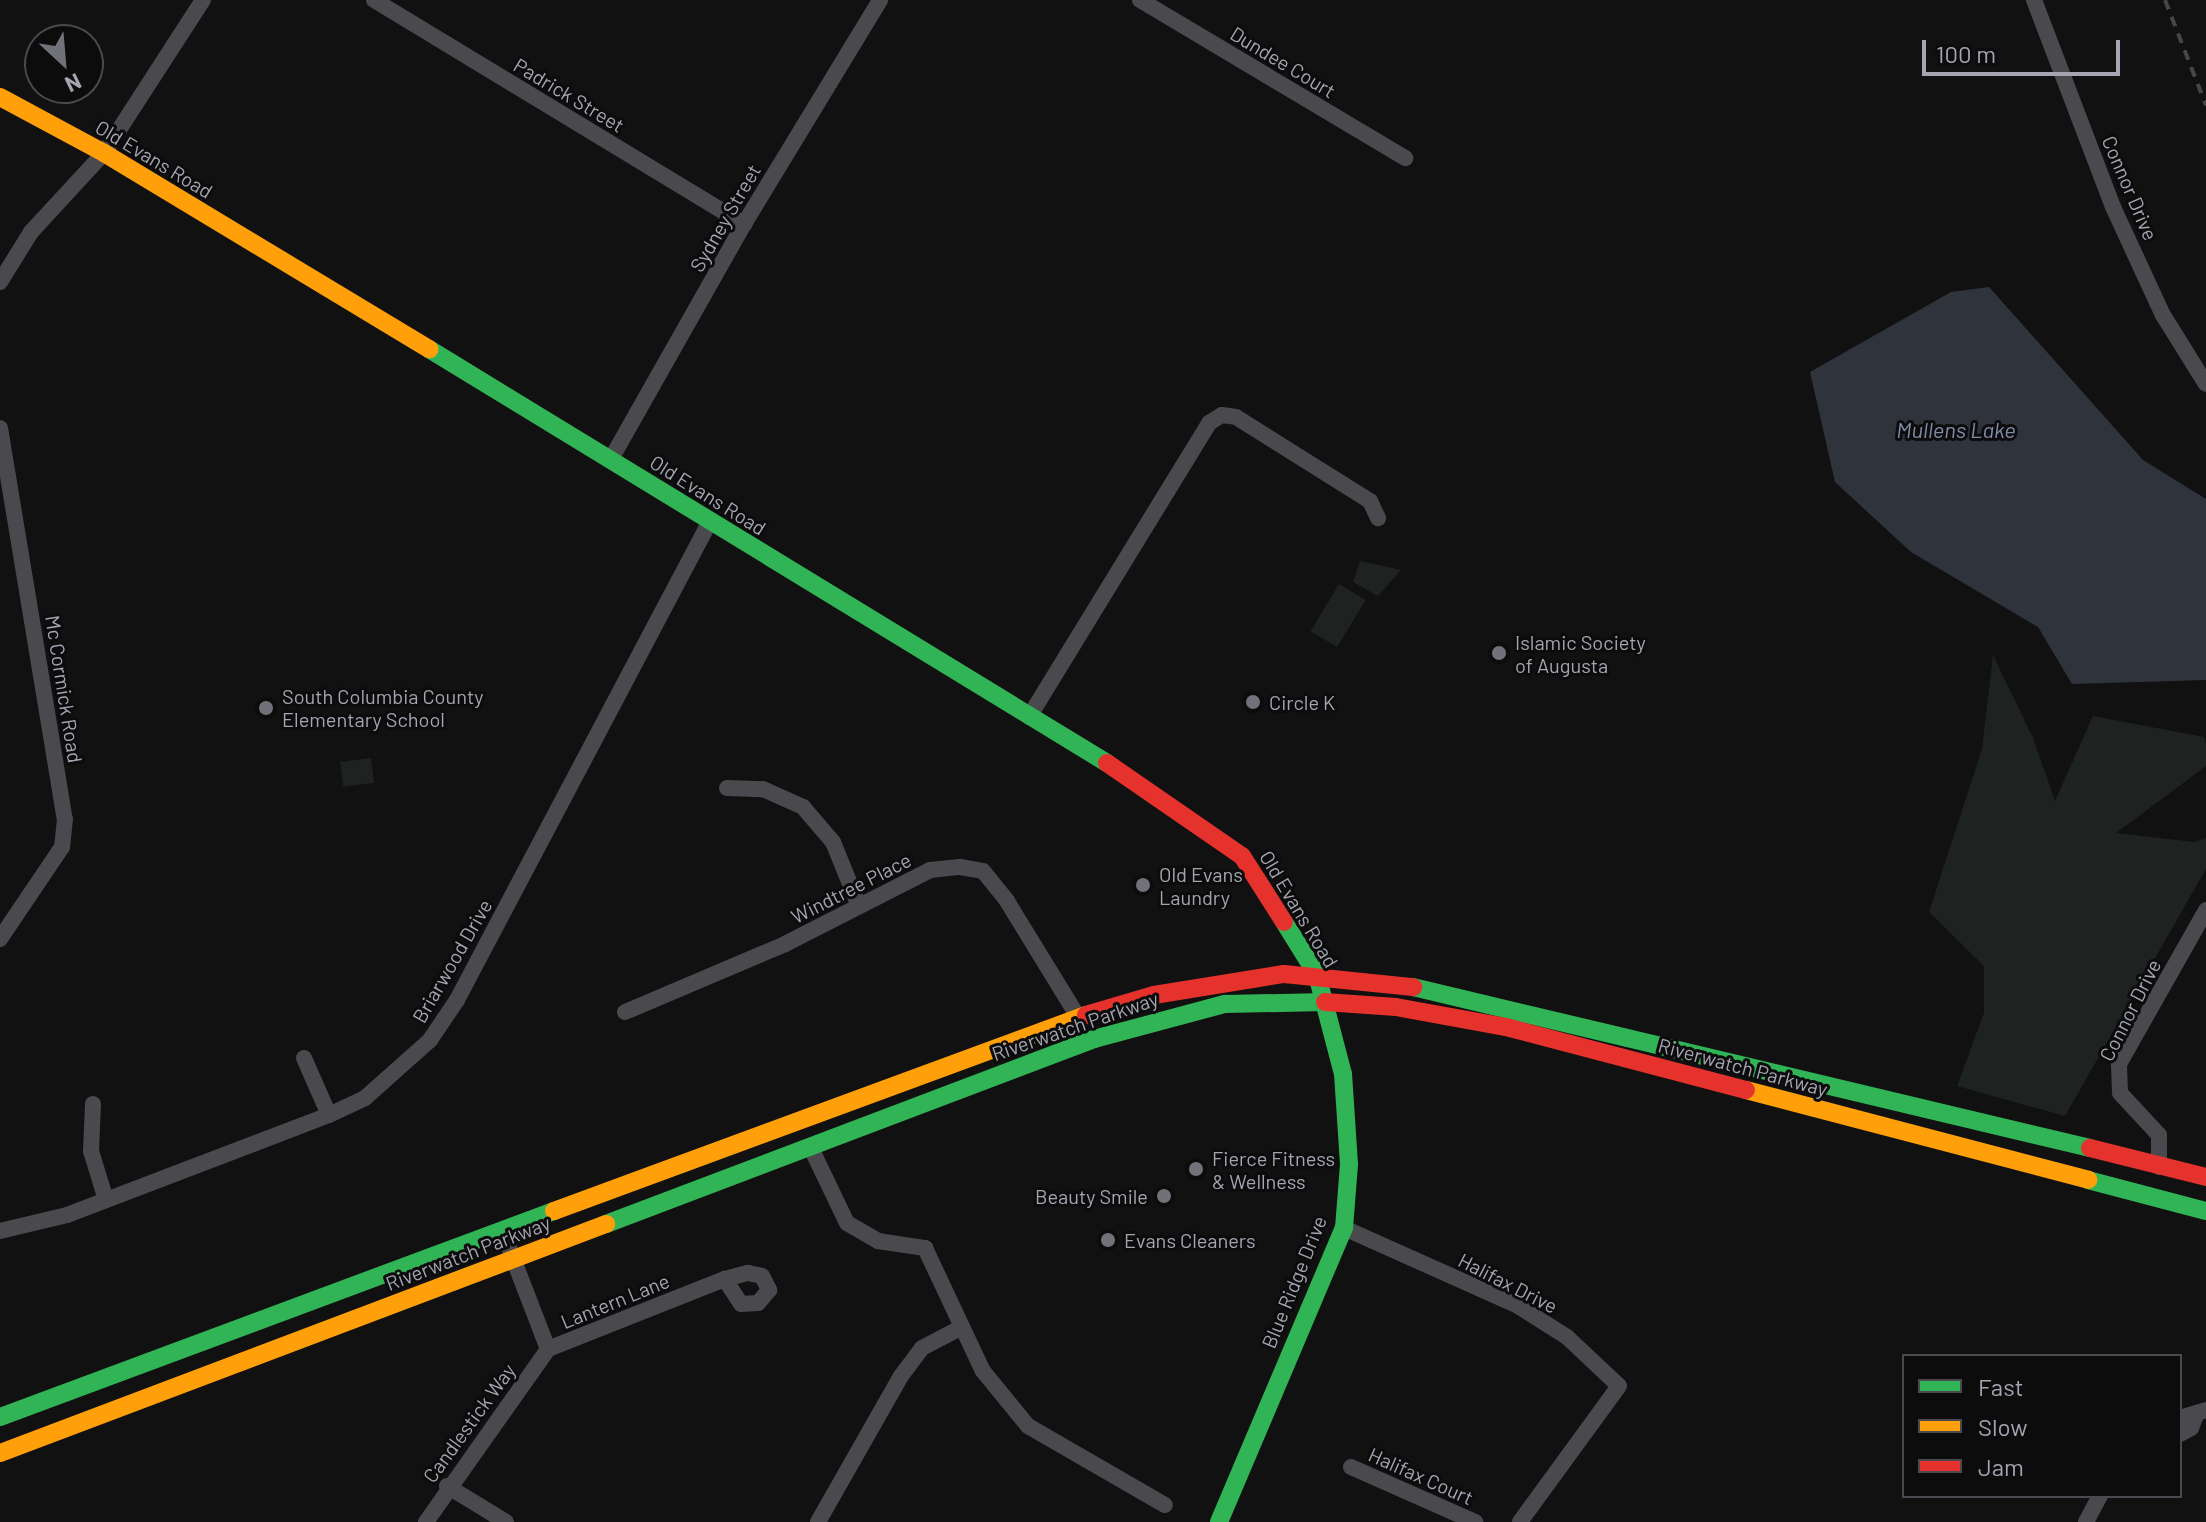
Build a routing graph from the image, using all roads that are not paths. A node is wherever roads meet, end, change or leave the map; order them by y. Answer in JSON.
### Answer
{"nodes":[{"id":1,"x":203,"y":0,"type":"edge"},
{"id":2,"x":374,"y":0,"type":"edge"},
{"id":3,"x":880,"y":0,"type":"edge"},
{"id":4,"x":1140,"y":0,"type":"edge"},
{"id":5,"x":2034,"y":0,"type":"edge"},
{"id":6,"x":0,"y":97,"type":"edge"},
{"id":7,"x":104,"y":153,"type":"junction"},
{"id":8,"x":1405,"y":158,"type":"dead end"},
{"id":9,"x":744,"y":224,"type":"junction"},
{"id":10,"x":0,"y":282,"type":"edge"},
{"id":11,"x":2206,"y":384,"type":"edge"},
{"id":12,"x":0,"y":428,"type":"edge"},
{"id":13,"x":611,"y":459,"type":"junction"},
{"id":14,"x":1378,"y":518,"type":"dead end"},
{"id":15,"x":709,"y":523,"type":"junction"},
{"id":16,"x":1029,"y":717,"type":"junction"},
{"id":17,"x":727,"y":788,"type":"dead end"},
{"id":18,"x":859,"y":906,"type":"junction"},
{"id":19,"x":2206,"y":910,"type":"edge"},
{"id":20,"x":0,"y":939,"type":"edge"},
{"id":21,"x":1317,"y":975,"type":"junction"},
{"id":22,"x":1322,"y":1001,"type":"junction"},
{"id":23,"x":625,"y":1012,"type":"dead end"},
{"id":24,"x":1078,"y":1017,"type":"junction"},
{"id":25,"x":304,"y":1058,"type":"dead end"},
{"id":26,"x":93,"y":1104,"type":"dead end"},
{"id":27,"x":329,"y":1115,"type":"junction"},
{"id":28,"x":811,"y":1148,"type":"junction"},
{"id":29,"x":2159,"y":1167,"type":"junction"},
{"id":30,"x":2206,"y":1177,"type":"edge"},
{"id":31,"x":106,"y":1200,"type":"junction"},
{"id":32,"x":2206,"y":1211,"type":"edge"},
{"id":33,"x":1344,"y":1228,"type":"junction"},
{"id":34,"x":0,"y":1231,"type":"edge"},
{"id":35,"x":503,"y":1232,"type":"junction"},
{"id":36,"x":514,"y":1258,"type":"junction"},
{"id":37,"x":725,"y":1279,"type":"dead end"},
{"id":38,"x":962,"y":1327,"type":"junction"},
{"id":39,"x":548,"y":1349,"type":"junction"},
{"id":40,"x":2194,"y":1414,"type":"edge"},
{"id":41,"x":0,"y":1417,"type":"edge"},
{"id":42,"x":2182,"y":1433,"type":"edge"},
{"id":43,"x":0,"y":1453,"type":"edge"},
{"id":44,"x":1351,"y":1467,"type":"dead end"},
{"id":45,"x":447,"y":1486,"type":"junction"},
{"id":46,"x":2099,"y":1498,"type":"edge"},
{"id":47,"x":1165,"y":1505,"type":"dead end"},
{"id":48,"x":426,"y":1522,"type":"edge"},
{"id":49,"x":506,"y":1522,"type":"edge"},
{"id":50,"x":818,"y":1522,"type":"edge"},
{"id":51,"x":1219,"y":1522,"type":"edge"},
{"id":52,"x":1475,"y":1522,"type":"edge"},
{"id":53,"x":1520,"y":1522,"type":"edge"},
{"id":54,"x":2086,"y":1522,"type":"edge"}],
"edges":[{"from":1,"to":7,"type":"street"},
{"from":2,"to":9,"type":"street","name":"Padrick Street"},
{"from":3,"to":9,"type":"street","name":"Sydney Street"},
{"from":4,"to":8,"type":"street","name":"Dundee Court"},
{"from":5,"to":11,"type":"street","name":"Connor Drive"},
{"from":6,"to":7,"type":"main road","name":"Old Evans Road"},
{"from":7,"to":10,"type":"street"},
{"from":7,"to":13,"type":"main road","name":"Old Evans Road"},
{"from":9,"to":13,"type":"street","name":"Sydney Street"},
{"from":12,"to":20,"type":"street","name":"Mc Cormick Road"},
{"from":13,"to":15,"type":"main road","name":"Old Evans Road"},
{"from":14,"to":16,"type":"street"},
{"from":15,"to":16,"type":"main road","name":"Old Evans Road"},
{"from":15,"to":27,"type":"street","name":"Briarwood Drive"},
{"from":16,"to":21,"type":"main road","name":"Old Evans Road"},
{"from":17,"to":18,"type":"street"},
{"from":18,"to":23,"type":"street","name":"Windtree Place"},
{"from":18,"to":24,"type":"street","name":"Windtree Place"},
{"from":19,"to":29,"type":"street","name":"Connor Drive"},
{"from":21,"to":22,"type":"main road","name":"Old Evans Road"},
{"from":21,"to":24,"type":"main road","name":"Riverwatch Parkway"},
{"from":21,"to":29,"type":"main road","name":"Riverwatch Parkway"},
{"from":22,"to":28,"type":"main road","name":"Riverwatch Parkway"},
{"from":22,"to":32,"type":"main road","name":"Riverwatch Parkway"},
{"from":22,"to":33,"type":"main road","name":"Blue Ridge Drive"},
{"from":24,"to":35,"type":"main road","name":"Riverwatch Parkway"},
{"from":25,"to":27,"type":"street"},
{"from":26,"to":31,"type":"street"},
{"from":27,"to":31,"type":"street","name":"Briarwood Drive"},
{"from":28,"to":36,"type":"main road","name":"Riverwatch Parkway"},
{"from":28,"to":38,"type":"street"},
{"from":29,"to":30,"type":"main road","name":"Riverwatch Parkway"},
{"from":31,"to":34,"type":"street","name":"Briarwood Drive"},
{"from":33,"to":51,"type":"main road","name":"Blue Ridge Drive"},
{"from":33,"to":53,"type":"street","name":"Halifax Drive"},
{"from":35,"to":36,"type":"street","name":"Lantern Lane"},
{"from":35,"to":41,"type":"main road","name":"Riverwatch Parkway"},
{"from":36,"to":39,"type":"street","name":"Lantern Lane"},
{"from":36,"to":43,"type":"main road","name":"Riverwatch Parkway"},
{"from":37,"to":39,"type":"street","name":"Lantern Lane"},
{"from":38,"to":47,"type":"street"},
{"from":38,"to":50,"type":"street"},
{"from":39,"to":45,"type":"street","name":"Candlestick Way"},
{"from":40,"to":42,"type":"street"},
{"from":44,"to":52,"type":"street","name":"Halifax Court"},
{"from":45,"to":48,"type":"street","name":"Candlestick Way"},
{"from":45,"to":49,"type":"street"},
{"from":46,"to":54,"type":"street"}]}
